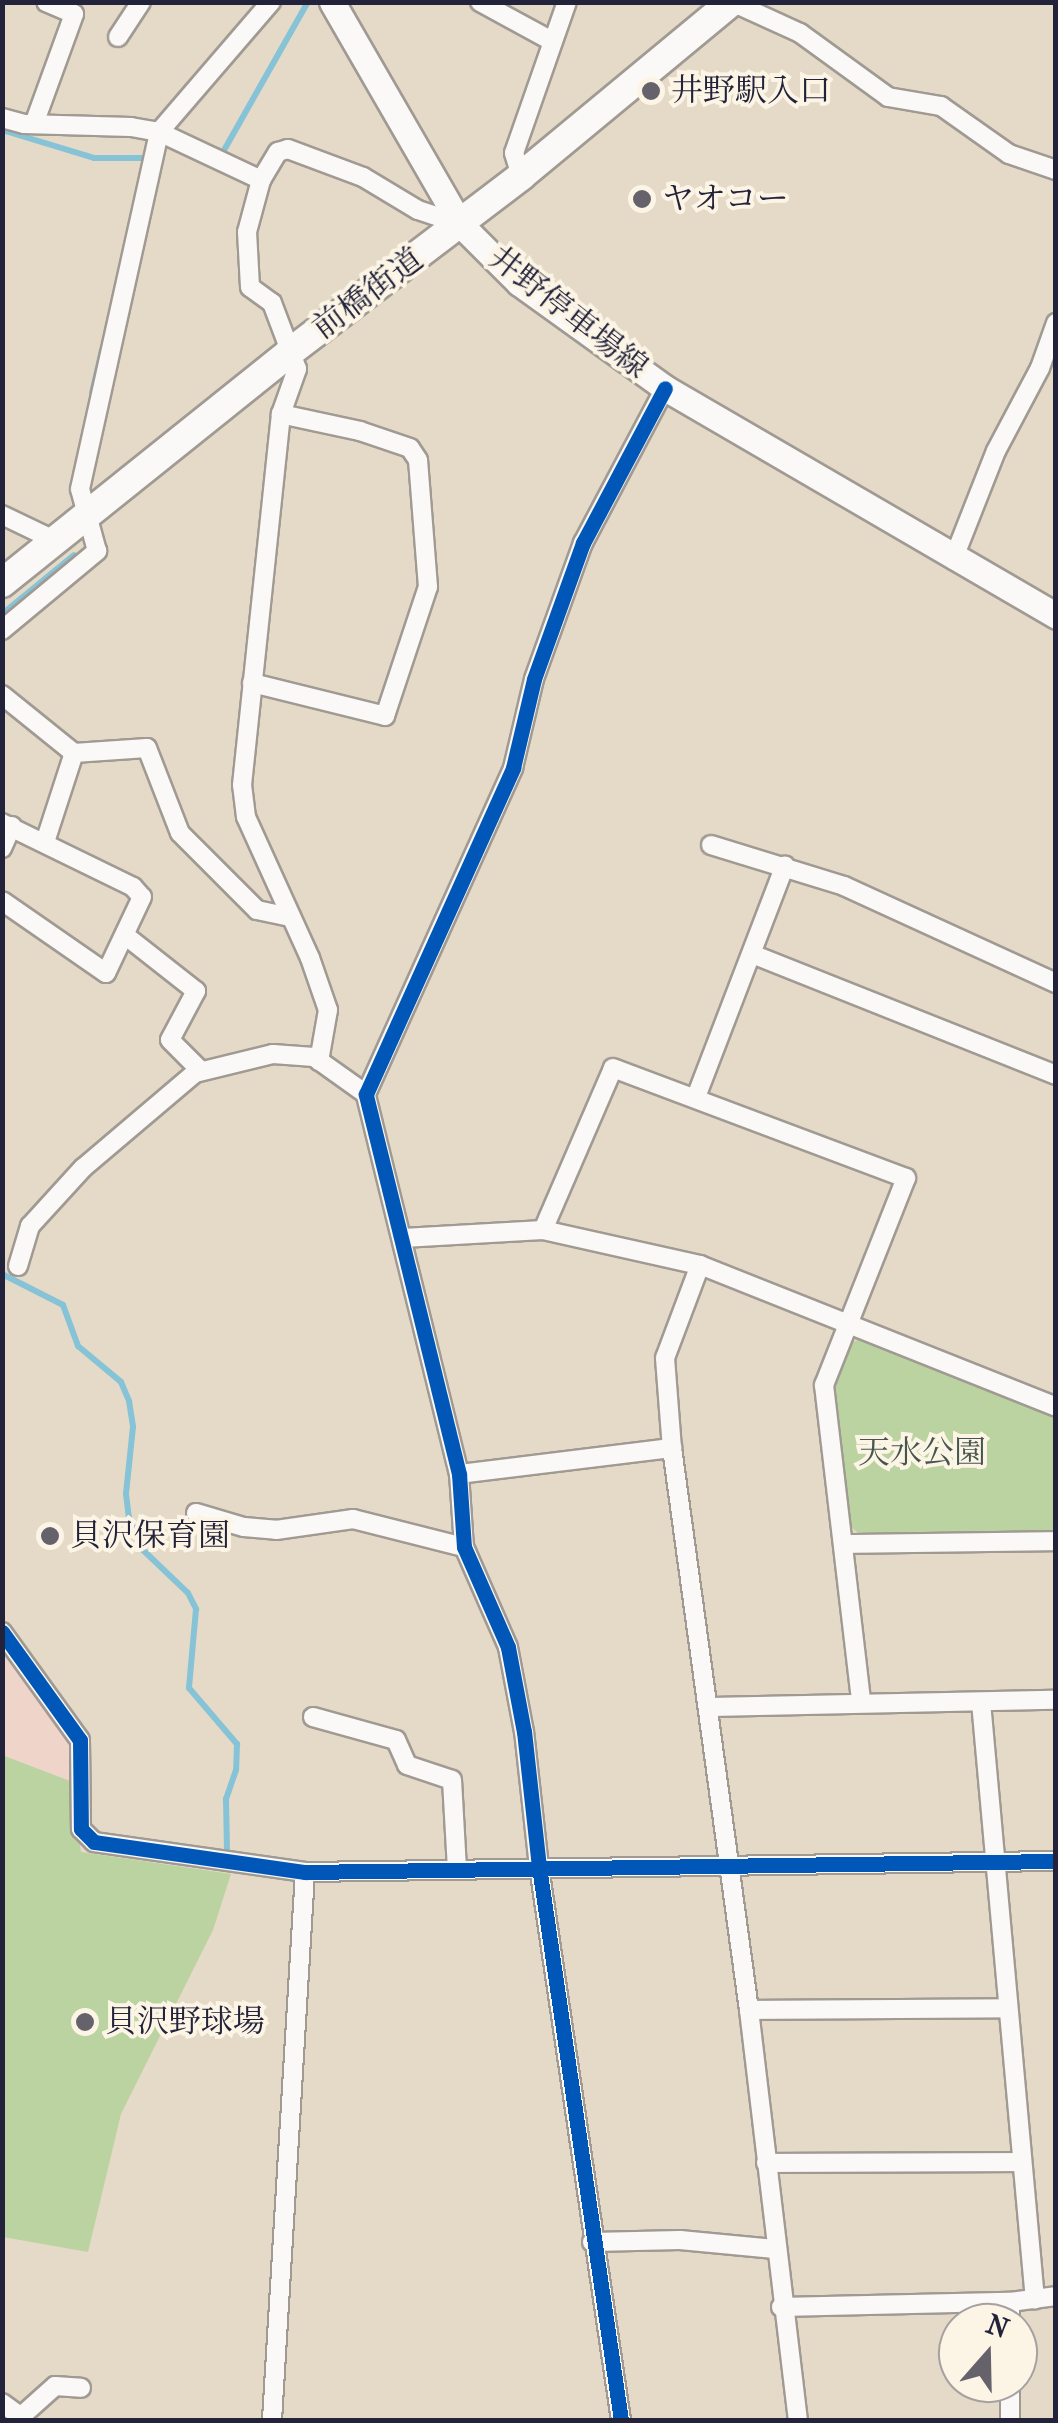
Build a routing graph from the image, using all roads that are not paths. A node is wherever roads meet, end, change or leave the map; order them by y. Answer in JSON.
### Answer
{"nodes":[{"id":1,"x":46,"y":2,"type":"edge"},
{"id":2,"x":141,"y":2,"type":"edge"},
{"id":3,"x":271,"y":2,"type":"edge"},
{"id":4,"x":332,"y":2,"type":"edge"},
{"id":5,"x":480,"y":2,"type":"edge"},
{"id":6,"x":567,"y":2,"type":"edge"},
{"id":7,"x":732,"y":2,"type":"edge"},
{"id":8,"x":118,"y":38,"type":"dead end"},
{"id":9,"x":550,"y":40,"type":"junction"},
{"id":10,"x":2,"y":118,"type":"edge"},
{"id":11,"x":34,"y":124,"type":"junction"},
{"id":12,"x":159,"y":132,"type":"junction"},
{"id":13,"x":1056,"y":170,"type":"edge"},
{"id":14,"x":521,"y":176,"type":"junction"},
{"id":15,"x":262,"y":180,"type":"junction"},
{"id":16,"x":460,"y":224,"type":"junction"},
{"id":17,"x":1056,"y":323,"type":"edge"},
{"id":18,"x":289,"y":353,"type":"junction"},
{"id":19,"x":665,"y":388,"type":"junction"},
{"id":20,"x":281,"y":414,"type":"junction"},
{"id":21,"x":88,"y":512,"type":"junction"},
{"id":22,"x":2,"y":515,"type":"edge"},
{"id":23,"x":54,"y":540,"type":"junction"},
{"id":24,"x":953,"y":560,"type":"junction"},
{"id":25,"x":2,"y":582,"type":"edge"},
{"id":26,"x":1056,"y":616,"type":"edge"},
{"id":27,"x":2,"y":630,"type":"edge"},
{"id":28,"x":252,"y":683,"type":"junction"},
{"id":29,"x":2,"y":695,"type":"edge"},
{"id":30,"x":74,"y":752,"type":"junction"},
{"id":31,"x":7,"y":824,"type":"edge"},
{"id":32,"x":45,"y":842,"type":"junction"},
{"id":33,"x":711,"y":845,"type":"dead end"},
{"id":34,"x":2,"y":848,"type":"edge"},
{"id":35,"x":784,"y":865,"type":"junction"},
{"id":36,"x":2,"y":902,"type":"edge"},
{"id":37,"x":291,"y":917,"type":"junction"},
{"id":38,"x":126,"y":936,"type":"junction"},
{"id":39,"x":752,"y":954,"type":"junction"},
{"id":40,"x":1056,"y":983,"type":"edge"},
{"id":41,"x":319,"y":1061,"type":"junction"},
{"id":42,"x":202,"y":1071,"type":"junction"},
{"id":43,"x":1056,"y":1076,"type":"edge"},
{"id":44,"x":366,"y":1094,"type":"junction"},
{"id":45,"x":696,"y":1097,"type":"junction"},
{"id":46,"x":542,"y":1230,"type":"junction"},
{"id":47,"x":403,"y":1238,"type":"junction"},
{"id":48,"x":700,"y":1264,"type":"junction"},
{"id":49,"x":18,"y":1266,"type":"dead end"},
{"id":50,"x":847,"y":1322,"type":"junction"},
{"id":51,"x":1056,"y":1407,"type":"edge"},
{"id":52,"x":672,"y":1448,"type":"junction"},
{"id":53,"x":459,"y":1474,"type":"junction"},
{"id":54,"x":196,"y":1513,"type":"dead end"},
{"id":55,"x":1056,"y":1541,"type":"edge"},
{"id":56,"x":846,"y":1544,"type":"junction"},
{"id":57,"x":464,"y":1546,"type":"junction"},
{"id":58,"x":2,"y":1632,"type":"edge"},
{"id":59,"x":1056,"y":1700,"type":"edge"},
{"id":60,"x":860,"y":1702,"type":"junction"},
{"id":61,"x":981,"y":1702,"type":"junction"},
{"id":62,"x":708,"y":1707,"type":"junction"},
{"id":63,"x":313,"y":1718,"type":"dead end"},
{"id":64,"x":1056,"y":1860,"type":"edge"},
{"id":65,"x":994,"y":1861,"type":"junction"},
{"id":66,"x":726,"y":1863,"type":"junction"},
{"id":67,"x":539,"y":1868,"type":"junction"},
{"id":68,"x":458,"y":1869,"type":"junction"},
{"id":69,"x":305,"y":1872,"type":"junction"},
{"id":70,"x":1007,"y":2008,"type":"junction"},
{"id":71,"x":749,"y":2010,"type":"junction"},
{"id":72,"x":1022,"y":2162,"type":"junction"},
{"id":73,"x":766,"y":2163,"type":"junction"},
{"id":74,"x":592,"y":2242,"type":"junction"},
{"id":75,"x":775,"y":2249,"type":"junction"},
{"id":76,"x":1056,"y":2296,"type":"edge"},
{"id":77,"x":1035,"y":2300,"type":"junction"},
{"id":78,"x":1010,"y":2302,"type":"joint"},
{"id":79,"x":781,"y":2307,"type":"junction"},
{"id":80,"x":82,"y":2388,"type":"dead end"},
{"id":81,"x":2,"y":2402,"type":"edge"},
{"id":82,"x":19,"y":2419,"type":"edge"},
{"id":83,"x":272,"y":2420,"type":"edge"},
{"id":84,"x":621,"y":2420,"type":"edge"},
{"id":85,"x":798,"y":2420,"type":"edge"}],
"edges":[{"from":1,"to":11,"type":"street"},
{"from":2,"to":8,"type":"street"},
{"from":3,"to":12,"type":"street"},
{"from":4,"to":16,"type":"main road","name":"井野停車場線"},
{"from":5,"to":9,"type":"street"},
{"from":6,"to":9,"type":"street"},
{"from":7,"to":13,"type":"street"},
{"from":7,"to":14,"type":"main road","name":"前橋街道"},
{"from":9,"to":14,"type":"street"},
{"from":10,"to":11,"type":"street"},
{"from":11,"to":12,"type":"street"},
{"from":12,"to":15,"type":"street"},
{"from":12,"to":21,"type":"street"},
{"from":14,"to":16,"type":"main road","name":"前橋街道"},
{"from":15,"to":16,"type":"street"},
{"from":15,"to":18,"type":"street"},
{"from":16,"to":18,"type":"main road","name":"前橋街道"},
{"from":16,"to":19,"type":"main road","name":"井野停車場線"},
{"from":17,"to":24,"type":"street"},
{"from":18,"to":20,"type":"street"},
{"from":18,"to":21,"type":"main road","name":"前橋街道"},
{"from":19,"to":24,"type":"main road","name":"井野停車場線"},
{"from":19,"to":44,"type":"street"},
{"from":20,"to":28,"type":"street"},
{"from":20,"to":28,"type":"street"},
{"from":21,"to":23,"type":"main road","name":"前橋街道"},
{"from":21,"to":27,"type":"street"},
{"from":22,"to":23,"type":"street"},
{"from":23,"to":25,"type":"main road","name":"前橋街道"},
{"from":24,"to":26,"type":"main road","name":"井野停車場線"},
{"from":28,"to":37,"type":"street"},
{"from":29,"to":30,"type":"street"},
{"from":30,"to":32,"type":"street"},
{"from":30,"to":37,"type":"street"},
{"from":31,"to":32,"type":"street"},
{"from":31,"to":34,"type":"street"},
{"from":32,"to":38,"type":"street"},
{"from":33,"to":35,"type":"street"},
{"from":35,"to":39,"type":"street"},
{"from":35,"to":40,"type":"street"},
{"from":36,"to":38,"type":"street"},
{"from":37,"to":41,"type":"street"},
{"from":38,"to":42,"type":"street"},
{"from":39,"to":43,"type":"street"},
{"from":39,"to":45,"type":"street"},
{"from":41,"to":42,"type":"street"},
{"from":41,"to":44,"type":"street"},
{"from":42,"to":49,"type":"street"},
{"from":44,"to":47,"type":"street"},
{"from":45,"to":46,"type":"street"},
{"from":45,"to":50,"type":"street"},
{"from":46,"to":47,"type":"street"},
{"from":46,"to":48,"type":"street"},
{"from":47,"to":53,"type":"street"},
{"from":48,"to":50,"type":"street"},
{"from":48,"to":52,"type":"street"},
{"from":50,"to":51,"type":"street"},
{"from":50,"to":56,"type":"street"},
{"from":52,"to":53,"type":"street"},
{"from":52,"to":62,"type":"street"},
{"from":53,"to":57,"type":"street"},
{"from":54,"to":57,"type":"street"},
{"from":55,"to":56,"type":"street"},
{"from":56,"to":60,"type":"street"},
{"from":57,"to":67,"type":"street"},
{"from":58,"to":69,"type":"street"},
{"from":59,"to":61,"type":"street"},
{"from":60,"to":61,"type":"street"},
{"from":60,"to":62,"type":"street"},
{"from":61,"to":65,"type":"street"},
{"from":62,"to":66,"type":"street"},
{"from":63,"to":68,"type":"street"},
{"from":64,"to":65,"type":"street"},
{"from":65,"to":66,"type":"street"},
{"from":65,"to":70,"type":"street"},
{"from":66,"to":67,"type":"street"},
{"from":66,"to":71,"type":"street"},
{"from":67,"to":68,"type":"street"},
{"from":67,"to":74,"type":"street"},
{"from":68,"to":69,"type":"street"},
{"from":69,"to":83,"type":"street"},
{"from":70,"to":71,"type":"street"},
{"from":70,"to":72,"type":"street"},
{"from":71,"to":73,"type":"street"},
{"from":72,"to":73,"type":"street"},
{"from":72,"to":77,"type":"street"},
{"from":73,"to":75,"type":"street"},
{"from":74,"to":75,"type":"street"},
{"from":74,"to":84,"type":"street"},
{"from":75,"to":79,"type":"street"},
{"from":76,"to":77,"type":"street"},
{"from":77,"to":78,"type":"street"},
{"from":78,"to":79,"type":"street"},
{"from":79,"to":85,"type":"street"},
{"from":80,"to":82,"type":"street"},
{"from":81,"to":82,"type":"street"}]}
